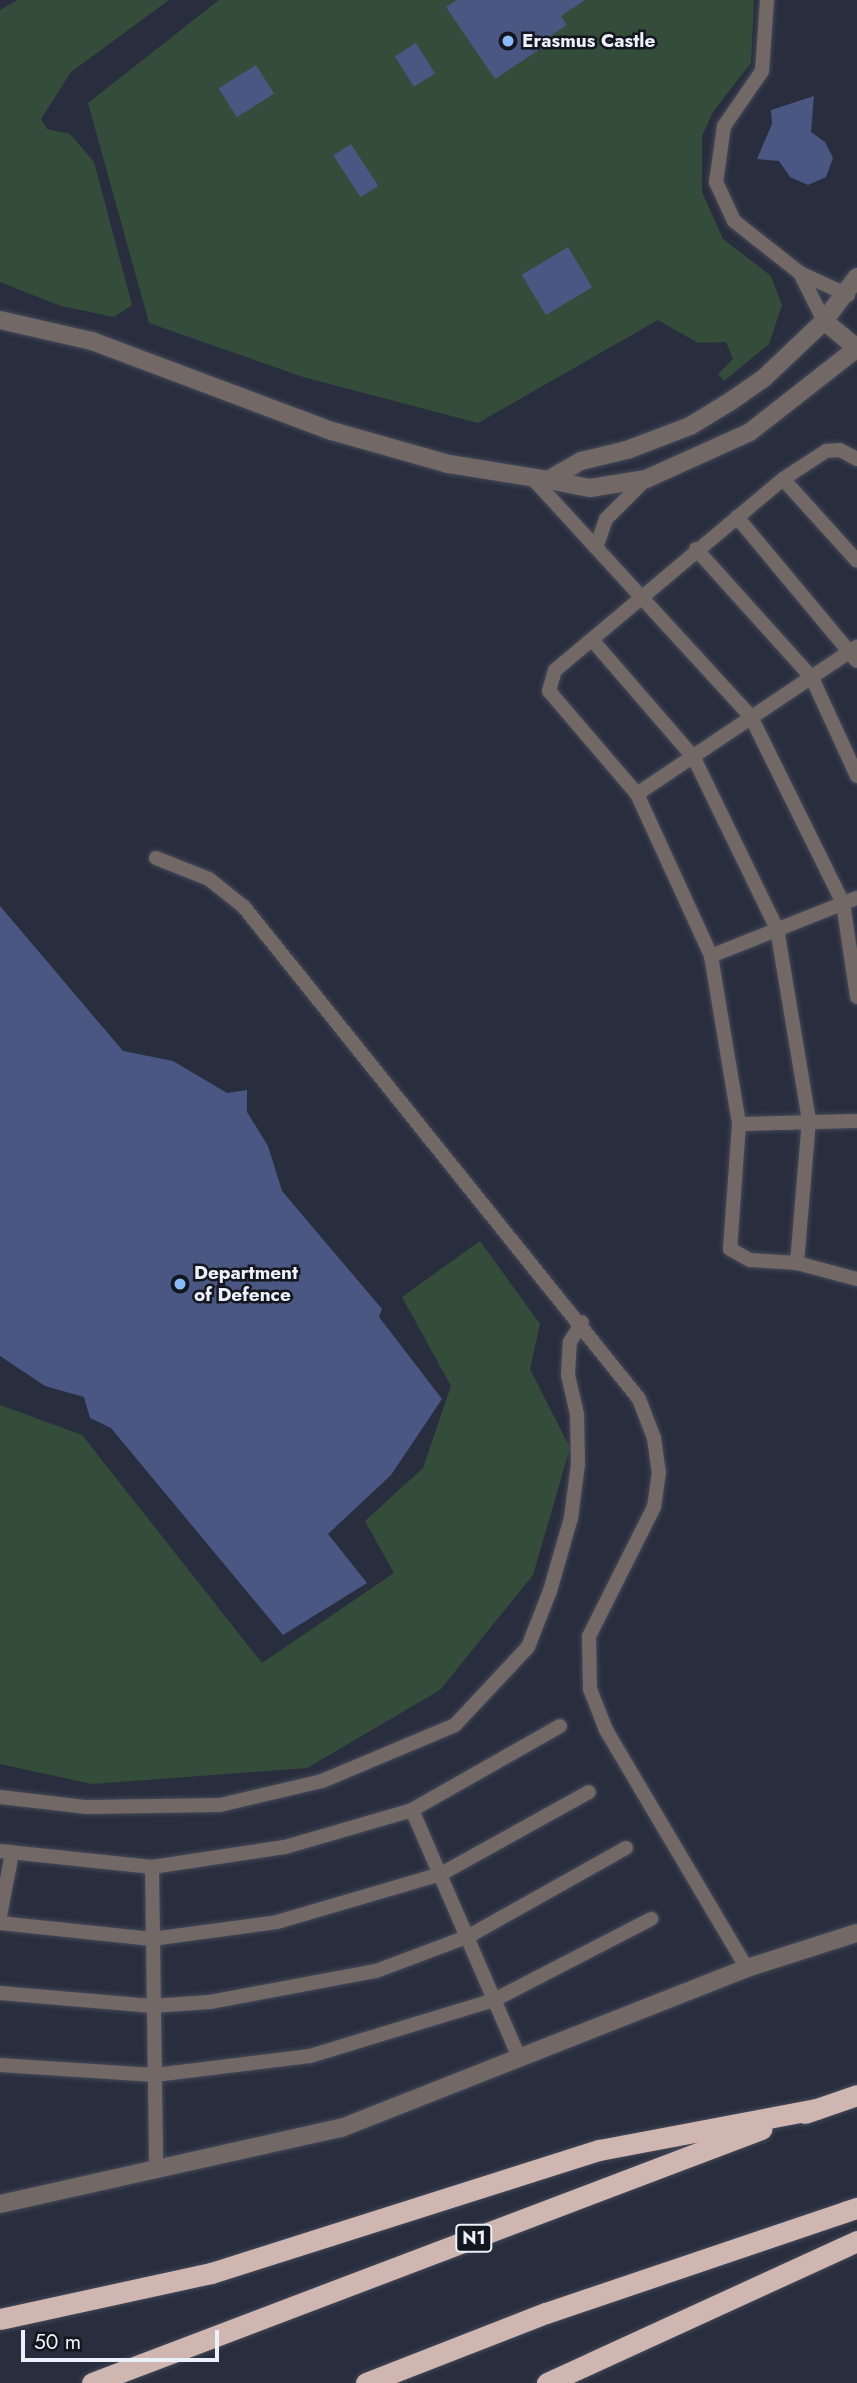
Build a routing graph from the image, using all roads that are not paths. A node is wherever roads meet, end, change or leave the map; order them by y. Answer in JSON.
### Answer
{"nodes":[{"id":1,"x":767,"y":0,"type":"edge"},
{"id":2,"x":800,"y":273,"type":"junction"},
{"id":3,"x":857,"y":277,"type":"edge"},
{"id":4,"x":852,"y":299,"type":"edge"},
{"id":5,"x":0,"y":320,"type":"edge"},
{"id":6,"x":824,"y":321,"type":"junction"},
{"id":7,"x":857,"y":348,"type":"edge"},
{"id":8,"x":857,"y":459,"type":"edge"},
{"id":9,"x":783,"y":479,"type":"junction"},
{"id":10,"x":646,"y":480,"type":"junction"},
{"id":11,"x":541,"y":481,"type":"junction"},
{"id":12,"x":737,"y":517,"type":"junction"},
{"id":13,"x":596,"y":548,"type":"junction"},
{"id":14,"x":696,"y":549,"type":"junction"},
{"id":15,"x":857,"y":561,"type":"edge"},
{"id":16,"x":639,"y":597,"type":"junction"},
{"id":17,"x":594,"y":642,"type":"junction"},
{"id":18,"x":855,"y":653,"type":"edge"},
{"id":19,"x":812,"y":678,"type":"junction"},
{"id":20,"x":751,"y":717,"type":"junction"},
{"id":21,"x":694,"y":758,"type":"junction"},
{"id":22,"x":857,"y":776,"type":"edge"},
{"id":23,"x":636,"y":794,"type":"junction"},
{"id":24,"x":156,"y":858,"type":"dead end"},
{"id":25,"x":850,"y":901,"type":"edge"},
{"id":26,"x":777,"y":929,"type":"junction"},
{"id":27,"x":711,"y":956,"type":"junction"},
{"id":28,"x":857,"y":997,"type":"edge"},
{"id":29,"x":809,"y":1120,"type":"junction"},
{"id":30,"x":857,"y":1121,"type":"edge"},
{"id":31,"x":739,"y":1124,"type":"junction"},
{"id":32,"x":797,"y":1263,"type":"junction"},
{"id":33,"x":857,"y":1279,"type":"edge"},
{"id":34,"x":582,"y":1322,"type":"junction"},
{"id":35,"x":560,"y":1726,"type":"dead end"},
{"id":36,"x":589,"y":1792,"type":"dead end"},
{"id":37,"x":0,"y":1797,"type":"edge"},
{"id":38,"x":412,"y":1810,"type":"junction"},
{"id":39,"x":626,"y":1848,"type":"dead end"},
{"id":40,"x":6,"y":1852,"type":"edge"},
{"id":41,"x":152,"y":1867,"type":"junction"},
{"id":42,"x":441,"y":1874,"type":"junction"},
{"id":43,"x":0,"y":1916,"type":"edge"},
{"id":44,"x":651,"y":1919,"type":"dead end"},
{"id":45,"x":0,"y":1923,"type":"edge"},
{"id":46,"x":856,"y":1933,"type":"edge"},
{"id":47,"x":469,"y":1936,"type":"junction"},
{"id":48,"x":152,"y":1939,"type":"junction"},
{"id":49,"x":747,"y":1968,"type":"junction"},
{"id":50,"x":0,"y":1993,"type":"edge"},
{"id":51,"x":494,"y":2000,"type":"junction"},
{"id":52,"x":152,"y":2006,"type":"junction"},
{"id":53,"x":520,"y":2060,"type":"junction"},
{"id":54,"x":0,"y":2065,"type":"edge"},
{"id":55,"x":155,"y":2075,"type":"junction"},
{"id":56,"x":857,"y":2095,"type":"edge"},
{"id":57,"x":816,"y":2109,"type":"junction"},
{"id":58,"x":156,"y":2170,"type":"junction"},
{"id":59,"x":0,"y":2204,"type":"edge"},
{"id":60,"x":857,"y":2207,"type":"edge"},
{"id":61,"x":857,"y":2241,"type":"edge"},
{"id":62,"x":0,"y":2319,"type":"edge"},
{"id":63,"x":92,"y":2383,"type":"edge"},
{"id":64,"x":366,"y":2383,"type":"edge"},
{"id":65,"x":547,"y":2383,"type":"edge"}],
"edges":[{"from":1,"to":2,"type":"lane"},
{"from":2,"to":4,"type":"lane"},
{"from":2,"to":6,"type":"lane"},
{"from":3,"to":4,"type":"street"},
{"from":4,"to":6,"type":"street"},
{"from":5,"to":11,"type":"street"},
{"from":6,"to":7,"type":"street"},
{"from":6,"to":11,"type":"street"},
{"from":7,"to":10,"type":"street"},
{"from":8,"to":9,"type":"lane"},
{"from":9,"to":12,"type":"lane"},
{"from":9,"to":15,"type":"lane"},
{"from":10,"to":11,"type":"street"},
{"from":10,"to":13,"type":"lane"},
{"from":11,"to":13,"type":"lane"},
{"from":12,"to":14,"type":"lane"},
{"from":12,"to":18,"type":"lane"},
{"from":13,"to":16,"type":"lane"},
{"from":14,"to":16,"type":"lane"},
{"from":14,"to":19,"type":"lane"},
{"from":16,"to":17,"type":"lane"},
{"from":16,"to":20,"type":"lane"},
{"from":17,"to":21,"type":"lane"},
{"from":17,"to":23,"type":"lane"},
{"from":18,"to":19,"type":"lane"},
{"from":19,"to":20,"type":"lane"},
{"from":19,"to":22,"type":"lane"},
{"from":20,"to":21,"type":"lane"},
{"from":20,"to":25,"type":"lane"},
{"from":21,"to":23,"type":"lane"},
{"from":21,"to":26,"type":"lane"},
{"from":23,"to":27,"type":"lane"},
{"from":24,"to":34,"type":"lane"},
{"from":25,"to":26,"type":"lane"},
{"from":25,"to":28,"type":"lane"},
{"from":26,"to":27,"type":"lane"},
{"from":26,"to":29,"type":"lane"},
{"from":27,"to":31,"type":"lane"},
{"from":29,"to":30,"type":"lane"},
{"from":29,"to":31,"type":"lane"},
{"from":29,"to":32,"type":"lane"},
{"from":31,"to":32,"type":"lane"},
{"from":32,"to":33,"type":"lane"},
{"from":34,"to":37,"type":"lane"},
{"from":34,"to":49,"type":"lane"},
{"from":35,"to":38,"type":"lane"},
{"from":36,"to":42,"type":"lane"},
{"from":38,"to":41,"type":"lane"},
{"from":38,"to":42,"type":"lane"},
{"from":39,"to":47,"type":"lane"},
{"from":40,"to":41,"type":"lane"},
{"from":40,"to":43,"type":"lane"},
{"from":41,"to":48,"type":"lane"},
{"from":42,"to":47,"type":"lane"},
{"from":42,"to":48,"type":"lane"},
{"from":44,"to":51,"type":"lane"},
{"from":45,"to":48,"type":"lane"},
{"from":46,"to":49,"type":"street"},
{"from":47,"to":51,"type":"lane"},
{"from":47,"to":52,"type":"lane"},
{"from":48,"to":52,"type":"lane"},
{"from":49,"to":53,"type":"street"},
{"from":50,"to":52,"type":"lane"},
{"from":51,"to":53,"type":"lane"},
{"from":51,"to":55,"type":"lane"},
{"from":52,"to":55,"type":"lane"},
{"from":53,"to":58,"type":"street"},
{"from":54,"to":55,"type":"lane"},
{"from":55,"to":58,"type":"lane"},
{"from":56,"to":57,"type":"highway","number":"N1"},
{"from":57,"to":62,"type":"highway"},
{"from":57,"to":63,"type":"highway","number":"N1"},
{"from":58,"to":59,"type":"street"},
{"from":60,"to":64,"type":"highway"},
{"from":61,"to":65,"type":"highway"}]}
